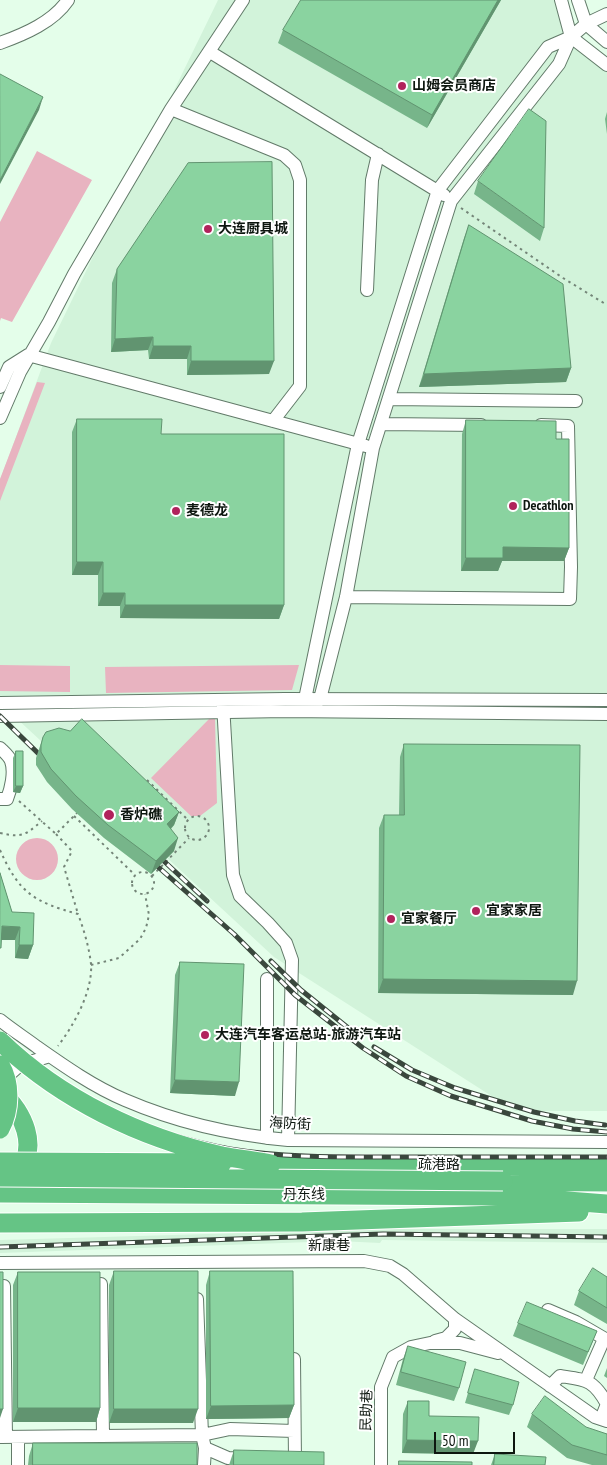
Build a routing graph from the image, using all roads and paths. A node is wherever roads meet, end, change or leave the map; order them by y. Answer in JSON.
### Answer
{"nodes":[{"id":1,"x":68,"y":0,"type":"edge"},
{"id":2,"x":243,"y":0,"type":"edge"},
{"id":3,"x":561,"y":0,"type":"edge"},
{"id":4,"x":578,"y":0,"type":"edge"},
{"id":5,"x":607,"y":14,"type":"edge"},
{"id":6,"x":586,"y":24,"type":"junction"},
{"id":7,"x":571,"y":37,"type":"junction"},
{"id":8,"x":607,"y":42,"type":"edge"},
{"id":9,"x":0,"y":43,"type":"edge"},
{"id":10,"x":210,"y":52,"type":"junction"},
{"id":11,"x":607,"y":65,"type":"edge"},
{"id":12,"x":171,"y":109,"type":"junction"},
{"id":13,"x":378,"y":154,"type":"junction"},
{"id":14,"x":438,"y":190,"type":"junction"},
{"id":15,"x":451,"y":202,"type":"junction"},
{"id":16,"x":367,"y":290,"type":"dead end"},
{"id":17,"x":607,"y":305,"type":"edge"},
{"id":18,"x":28,"y":356,"type":"junction"},
{"id":19,"x":0,"y":387,"type":"edge"},
{"id":20,"x":389,"y":399,"type":"junction"},
{"id":21,"x":576,"y":401,"type":"dead end"},
{"id":22,"x":0,"y":418,"type":"edge"},
{"id":23,"x":273,"y":421,"type":"junction"},
{"id":24,"x":381,"y":424,"type":"junction"},
{"id":25,"x":489,"y":425,"type":"edge"},
{"id":26,"x":529,"y":425,"type":"edge"},
{"id":27,"x":358,"y":444,"type":"junction"},
{"id":28,"x":373,"y":448,"type":"junction"},
{"id":29,"x":346,"y":597,"type":"junction"},
{"id":30,"x":305,"y":699,"type":"junction"},
{"id":31,"x":320,"y":699,"type":"junction"},
{"id":32,"x":606,"y":700,"type":"edge"},
{"id":33,"x":0,"y":703,"type":"edge"},
{"id":34,"x":223,"y":706,"type":"junction"},
{"id":35,"x":310,"y":711,"type":"junction"},
{"id":36,"x":607,"y":714,"type":"edge"},
{"id":37,"x":0,"y":716,"type":"edge"},
{"id":38,"x":0,"y":748,"type":"edge"},
{"id":39,"x":147,"y":780,"type":"edge"},
{"id":40,"x":4,"y":799,"type":"edge"},
{"id":41,"x":83,"y":808,"type":"edge"},
{"id":42,"x":74,"y":816,"type":"junction"},
{"id":43,"x":188,"y":820,"type":"junction"},
{"id":44,"x":42,"y":821,"type":"junction"},
{"id":45,"x":0,"y":833,"type":"edge"},
{"id":46,"x":56,"y":834,"type":"junction"},
{"id":47,"x":189,"y":838,"type":"junction"},
{"id":48,"x":0,"y":850,"type":"edge"},
{"id":49,"x":135,"y":875,"type":"junction"},
{"id":50,"x":152,"y":876,"type":"junction"},
{"id":51,"x":145,"y":894,"type":"junction"},
{"id":52,"x":78,"y":914,"type":"junction"},
{"id":53,"x":91,"y":965,"type":"junction"},
{"id":54,"x":267,"y":979,"type":"dead end"},
{"id":55,"x":1,"y":1020,"type":"edge"},
{"id":56,"x":0,"y":1039,"type":"edge"},
{"id":57,"x":50,"y":1056,"type":"junction"},
{"id":58,"x":0,"y":1066,"type":"edge"},
{"id":59,"x":0,"y":1083,"type":"edge"},
{"id":60,"x":0,"y":1090,"type":"edge"},
{"id":61,"x":0,"y":1129,"type":"edge"},
{"id":62,"x":267,"y":1138,"type":"junction"},
{"id":63,"x":288,"y":1140,"type":"junction"},
{"id":64,"x":607,"y":1142,"type":"edge"},
{"id":65,"x":0,"y":1162,"type":"edge"},
{"id":66,"x":271,"y":1164,"type":"junction"},
{"id":67,"x":607,"y":1167,"type":"edge"},
{"id":68,"x":503,"y":1173,"type":"junction"},
{"id":69,"x":0,"y":1178,"type":"edge"},
{"id":70,"x":607,"y":1182,"type":"edge"},
{"id":71,"x":0,"y":1187,"type":"edge"},
{"id":72,"x":0,"y":1193,"type":"edge"},
{"id":73,"x":607,"y":1204,"type":"edge"},
{"id":74,"x":0,"y":1205,"type":"edge"},
{"id":75,"x":607,"y":1211,"type":"edge"},
{"id":76,"x":303,"y":1214,"type":"junction"},
{"id":77,"x":0,"y":1223,"type":"edge"},
{"id":78,"x":0,"y":1263,"type":"edge"},
{"id":79,"x":101,"y":1284,"type":"edge"},
{"id":80,"x":4,"y":1286,"type":"edge"},
{"id":81,"x":197,"y":1290,"type":"edge"},
{"id":82,"x":548,"y":1310,"type":"edge"},
{"id":83,"x":456,"y":1319,"type":"junction"},
{"id":84,"x":606,"y":1340,"type":"edge"},
{"id":85,"x":430,"y":1343,"type":"junction"},
{"id":86,"x":294,"y":1351,"type":"edge"},
{"id":87,"x":507,"y":1356,"type":"junction"},
{"id":88,"x":586,"y":1380,"type":"junction"},
{"id":89,"x":550,"y":1386,"type":"junction"},
{"id":90,"x":604,"y":1420,"type":"edge"},
{"id":91,"x":294,"y":1431,"type":"junction"},
{"id":92,"x":102,"y":1436,"type":"junction"},
{"id":93,"x":8,"y":1437,"type":"edge"},
{"id":94,"x":204,"y":1441,"type":"junction"},
{"id":95,"x":217,"y":1459,"type":"edge"},
{"id":96,"x":256,"y":1459,"type":"edge"},
{"id":97,"x":310,"y":1462,"type":"edge"},
{"id":98,"x":18,"y":1465,"type":"edge"},
{"id":99,"x":204,"y":1465,"type":"edge"},
{"id":100,"x":381,"y":1465,"type":"edge"}],
"edges":[{"from":1,"to":9,"type":"street"},
{"from":2,"to":10,"type":"street"},
{"from":3,"to":7,"type":"street"},
{"from":4,"to":6,"type":"street"},
{"from":5,"to":6,"type":"street"},
{"from":6,"to":7,"type":"street"},
{"from":6,"to":8,"type":"street"},
{"from":7,"to":11,"type":"street"},
{"from":7,"to":14,"type":"street"},
{"from":7,"to":15,"type":"street"},
{"from":10,"to":12,"type":"street"},
{"from":10,"to":13,"type":"street"},
{"from":12,"to":18,"type":"street"},
{"from":12,"to":23,"type":"street"},
{"from":13,"to":14,"type":"street"},
{"from":13,"to":16,"type":"street"},
{"from":14,"to":15,"type":"street"},
{"from":14,"to":27,"type":"street"},
{"from":15,"to":17,"type":"path"},
{"from":15,"to":20,"type":"street"},
{"from":18,"to":19,"type":"street"},
{"from":18,"to":22,"type":"street"},
{"from":18,"to":23,"type":"street"},
{"from":20,"to":21,"type":"street"},
{"from":20,"to":24,"type":"street"},
{"from":23,"to":27,"type":"street"},
{"from":24,"to":25,"type":"street"},
{"from":24,"to":28,"type":"street"},
{"from":26,"to":29,"type":"street"},
{"from":27,"to":28,"type":"street"},
{"from":27,"to":30,"type":"street"},
{"from":28,"to":29,"type":"street"},
{"from":29,"to":31,"type":"street"},
{"from":30,"to":31,"type":"street"},
{"from":30,"to":34,"type":"street"},
{"from":30,"to":35,"type":"street"},
{"from":31,"to":32,"type":"street"},
{"from":31,"to":35,"type":"street"},
{"from":33,"to":34,"type":"street"},
{"from":34,"to":35,"type":"street"},
{"from":34,"to":37,"type":"street"},
{"from":34,"to":63,"type":"street"},
{"from":35,"to":36,"type":"street"},
{"from":38,"to":40,"type":"street"},
{"from":39,"to":43,"type":"path"},
{"from":40,"to":44,"type":"path"},
{"from":41,"to":42,"type":"path"},
{"from":42,"to":46,"type":"path"},
{"from":42,"to":49,"type":"path"},
{"from":43,"to":47,"type":"path"},
{"from":43,"to":47,"type":"path"},
{"from":44,"to":45,"type":"path"},
{"from":44,"to":46,"type":"path"},
{"from":46,"to":52,"type":"path"},
{"from":47,"to":50,"type":"path"},
{"from":48,"to":52,"type":"path"},
{"from":49,"to":50,"type":"path"},
{"from":49,"to":51,"type":"path"},
{"from":50,"to":51,"type":"path"},
{"from":51,"to":53,"type":"path"},
{"from":52,"to":53,"type":"path"},
{"from":53,"to":57,"type":"path"},
{"from":54,"to":62,"type":"street"},
{"from":55,"to":56,"type":"street"},
{"from":55,"to":57,"type":"street","name":"海防街"},
{"from":56,"to":66,"type":"highway","bridge":true},
{"from":57,"to":59,"type":"street"},
{"from":57,"to":62,"type":"street","name":"海防街"},
{"from":58,"to":61,"type":"highway","bridge":true},
{"from":60,"to":71,"type":"highway","bridge":true},
{"from":62,"to":63,"type":"street","name":"海防街"},
{"from":63,"to":64,"type":"street","name":"海防街"},
{"from":65,"to":66,"type":"highway","bridge":true},
{"from":66,"to":68,"type":"highway","name":"疏港路"},
{"from":67,"to":68,"type":"highway","name":"疏港路"},
{"from":68,"to":69,"type":"highway","bridge":true},
{"from":68,"to":70,"type":"highway","name":"疏港路"},
{"from":72,"to":73,"type":"highway","name":"丹东线"},
{"from":74,"to":76,"type":"highway"},
{"from":75,"to":76,"type":"highway"},
{"from":76,"to":77,"type":"highway"},
{"from":78,"to":83,"type":"street","name":"新康巷"},
{"from":79,"to":92,"type":"street"},
{"from":80,"to":93,"type":"street"},
{"from":81,"to":94,"type":"street"},
{"from":82,"to":84,"type":"street"},
{"from":83,"to":85,"type":"street"},
{"from":83,"to":87,"type":"street","name":"新康巷"},
{"from":84,"to":88,"type":"street"},
{"from":85,"to":87,"type":"street","name":"民助巷"},
{"from":85,"to":100,"type":"street","name":"民助巷"},
{"from":86,"to":91,"type":"street"},
{"from":87,"to":89,"type":"street","name":"新康巷"},
{"from":88,"to":89,"type":"street"},
{"from":88,"to":90,"type":"street"},
{"from":89,"to":90,"type":"street","name":"新康巷"},
{"from":91,"to":94,"type":"street"},
{"from":91,"to":97,"type":"street"},
{"from":92,"to":93,"type":"street"},
{"from":92,"to":94,"type":"street"},
{"from":93,"to":98,"type":"street"},
{"from":94,"to":95,"type":"street"},
{"from":94,"to":99,"type":"street"},
{"from":95,"to":96,"type":"street"}]}
